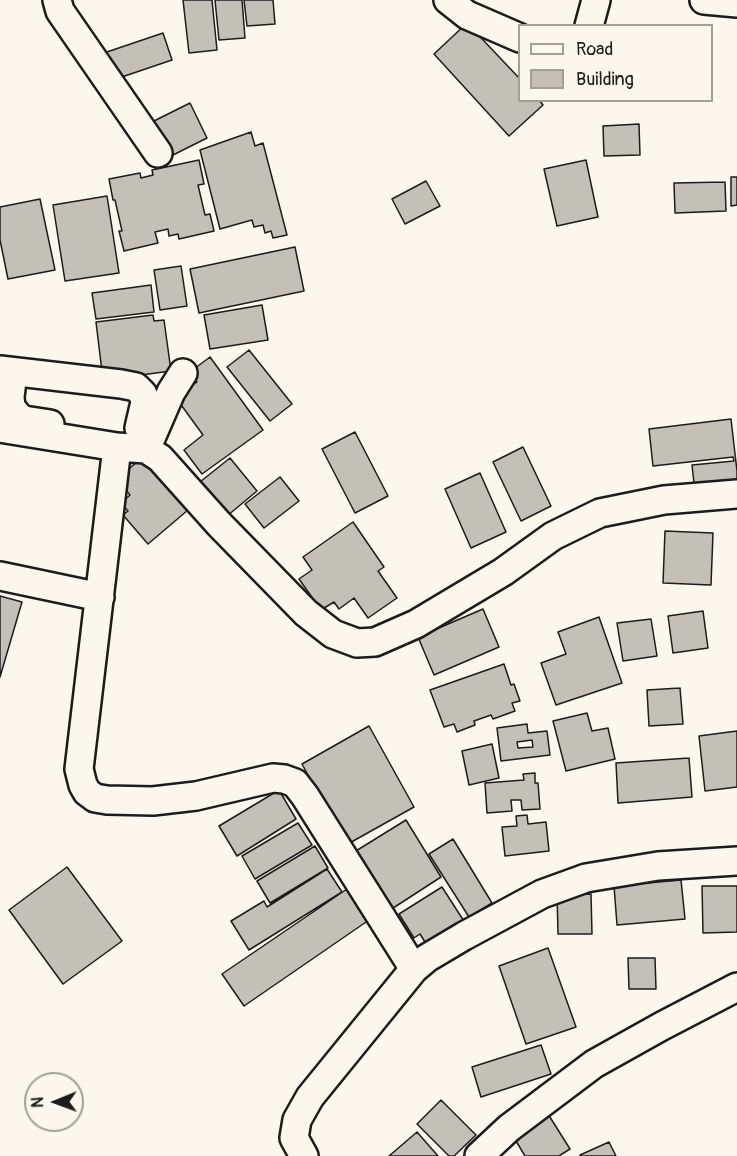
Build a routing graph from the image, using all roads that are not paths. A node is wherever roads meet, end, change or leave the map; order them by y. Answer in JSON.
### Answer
{"nodes":[{"id":1,"x":57,"y":0,"type":"edge"},
{"id":2,"x":448,"y":0,"type":"edge"},
{"id":3,"x":596,"y":0,"type":"edge"},
{"id":4,"x":704,"y":0,"type":"edge"},
{"id":5,"x":734,"y":2,"type":"edge"},
{"id":6,"x":590,"y":24,"type":"edge"},
{"id":7,"x":518,"y":38,"type":"edge"},
{"id":8,"x":158,"y":153,"type":"dead end"},
{"id":9,"x":6,"y":371,"type":"edge"},
{"id":10,"x":183,"y":374,"type":"dead end"},
{"id":11,"x":0,"y":429,"type":"edge"},
{"id":12,"x":147,"y":436,"type":"junction"},
{"id":13,"x":117,"y":447,"type":"junction"},
{"id":14,"x":737,"y":494,"type":"edge"},
{"id":15,"x":0,"y":576,"type":"edge"},
{"id":16,"x":100,"y":597,"type":"junction"},
{"id":17,"x":737,"y":861,"type":"edge"},
{"id":18,"x":414,"y":969,"type":"junction"},
{"id":19,"x":737,"y":987,"type":"edge"},
{"id":20,"x":304,"y":1156,"type":"edge"},
{"id":21,"x":479,"y":1156,"type":"edge"}],
"edges":[{"from":1,"to":8,"type":"street"},
{"from":2,"to":7,"type":"street"},
{"from":3,"to":6,"type":"street"},
{"from":4,"to":5,"type":"street"},
{"from":9,"to":12,"type":"street"},
{"from":9,"to":12,"type":"street"},
{"from":10,"to":12,"type":"street"},
{"from":11,"to":13,"type":"street"},
{"from":12,"to":13,"type":"street"},
{"from":12,"to":14,"type":"street"},
{"from":13,"to":16,"type":"street"},
{"from":15,"to":16,"type":"street"},
{"from":16,"to":18,"type":"street"},
{"from":17,"to":18,"type":"street"},
{"from":18,"to":20,"type":"street"},
{"from":19,"to":21,"type":"street"}]}
